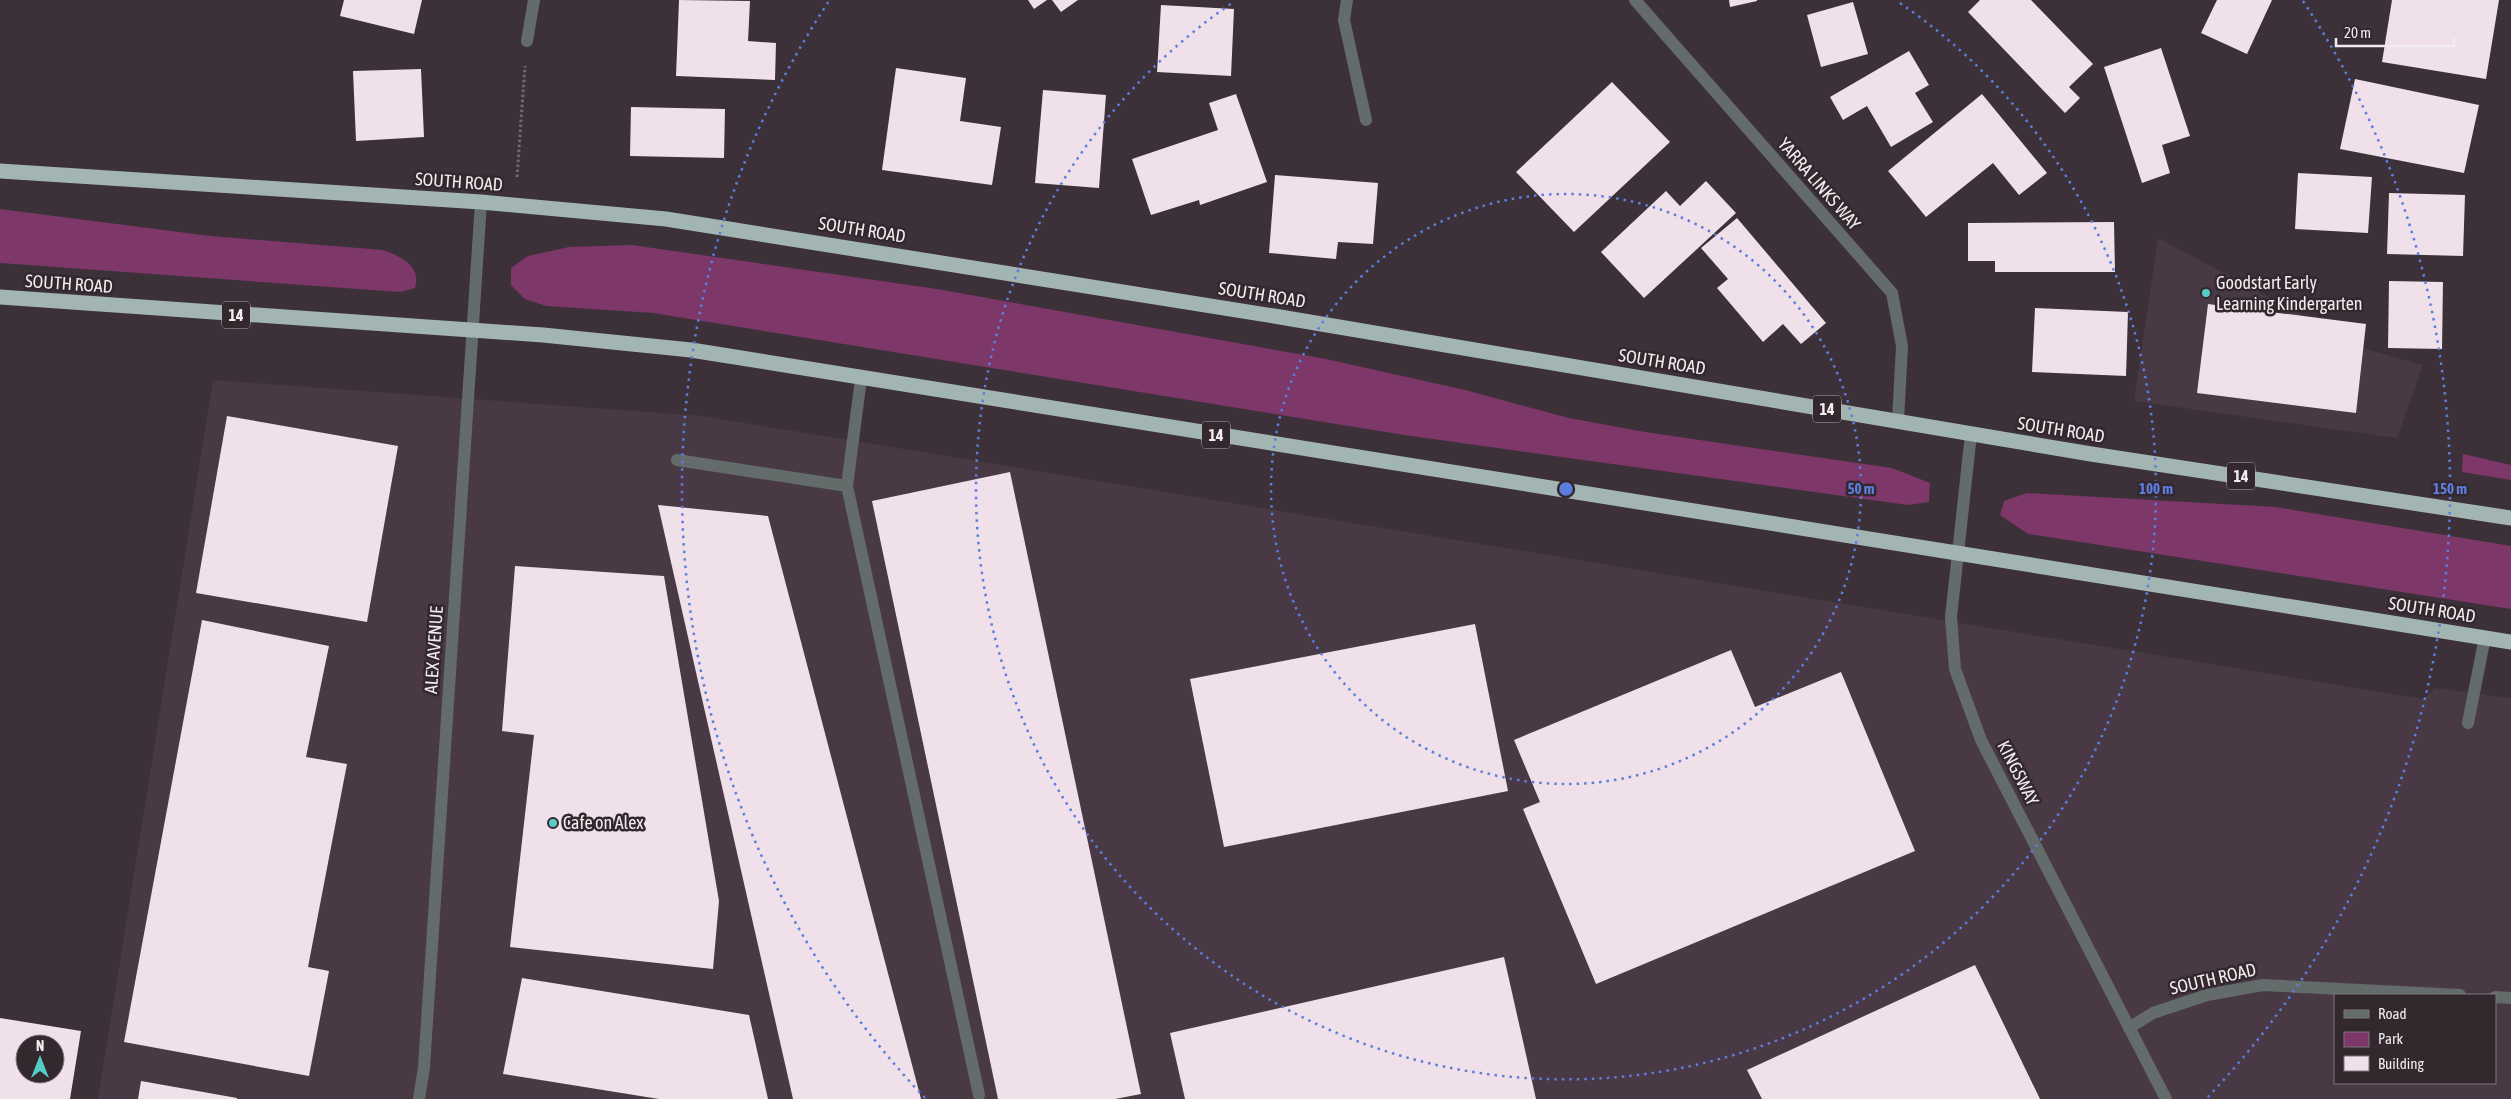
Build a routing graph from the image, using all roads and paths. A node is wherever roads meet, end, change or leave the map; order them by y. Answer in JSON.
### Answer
{"nodes":[{"id":1,"x":534,"y":0,"type":"edge"},
{"id":2,"x":1347,"y":0,"type":"edge"},
{"id":3,"x":1635,"y":0,"type":"edge"},
{"id":4,"x":527,"y":41,"type":"joint"},
{"id":5,"x":1366,"y":120,"type":"dead end"},
{"id":6,"x":0,"y":171,"type":"edge"},
{"id":7,"x":481,"y":202,"type":"junction"},
{"id":8,"x":516,"y":205,"type":"junction"},
{"id":9,"x":0,"y":297,"type":"edge"},
{"id":10,"x":473,"y":332,"type":"junction"},
{"id":11,"x":861,"y":379,"type":"junction"},
{"id":12,"x":1898,"y":422,"type":"junction"},
{"id":13,"x":1971,"y":434,"type":"junction"},
{"id":14,"x":677,"y":460,"type":"dead end"},
{"id":15,"x":847,"y":486,"type":"junction"},
{"id":16,"x":2511,"y":518,"type":"edge"},
{"id":17,"x":1957,"y":552,"type":"junction"},
{"id":18,"x":2485,"y":638,"type":"junction"},
{"id":19,"x":2511,"y":642,"type":"edge"},
{"id":20,"x":2468,"y":723,"type":"dead end"},
{"id":21,"x":2440,"y":994,"type":"edge"},
{"id":22,"x":2496,"y":997,"type":"edge"},
{"id":23,"x":2511,"y":998,"type":"edge"},
{"id":24,"x":2129,"y":1028,"type":"junction"},
{"id":25,"x":979,"y":1095,"type":"dead end"},
{"id":26,"x":419,"y":1099,"type":"edge"},
{"id":27,"x":2166,"y":1099,"type":"edge"}],
"edges":[{"from":1,"to":4,"type":"street"},
{"from":2,"to":5,"type":"street"},
{"from":3,"to":12,"type":"street","name":"YARRA LINKS WAY"},
{"from":4,"to":8,"type":"path"},
{"from":6,"to":7,"type":"highway","name":"SOUTH ROAD","number":"14"},
{"from":7,"to":8,"type":"highway","name":"SOUTH ROAD","number":"14"},
{"from":7,"to":10,"type":"street","name":"ALEX AVENUE"},
{"from":8,"to":12,"type":"highway","name":"SOUTH ROAD","number":"14"},
{"from":9,"to":10,"type":"highway","name":"SOUTH ROAD","number":"14"},
{"from":10,"to":11,"type":"highway","name":"SOUTH ROAD","number":"14"},
{"from":10,"to":26,"type":"street","name":"ALEX AVENUE"},
{"from":11,"to":15,"type":"street"},
{"from":11,"to":17,"type":"highway","name":"SOUTH ROAD","number":"14"},
{"from":12,"to":13,"type":"highway","name":"SOUTH ROAD","number":"14"},
{"from":13,"to":16,"type":"highway","name":"SOUTH ROAD","number":"14"},
{"from":13,"to":17,"type":"street","name":"KINGSWAY"},
{"from":14,"to":15,"type":"street"},
{"from":15,"to":25,"type":"street"},
{"from":17,"to":18,"type":"highway","name":"SOUTH ROAD","number":"14"},
{"from":17,"to":24,"type":"street","name":"KINGSWAY"},
{"from":18,"to":19,"type":"highway","name":"SOUTH ROAD","number":"14"},
{"from":18,"to":20,"type":"street"},
{"from":21,"to":24,"type":"street","name":"SOUTH ROAD"},
{"from":22,"to":23,"type":"street"},
{"from":24,"to":27,"type":"street","name":"KINGSWAY"}]}
